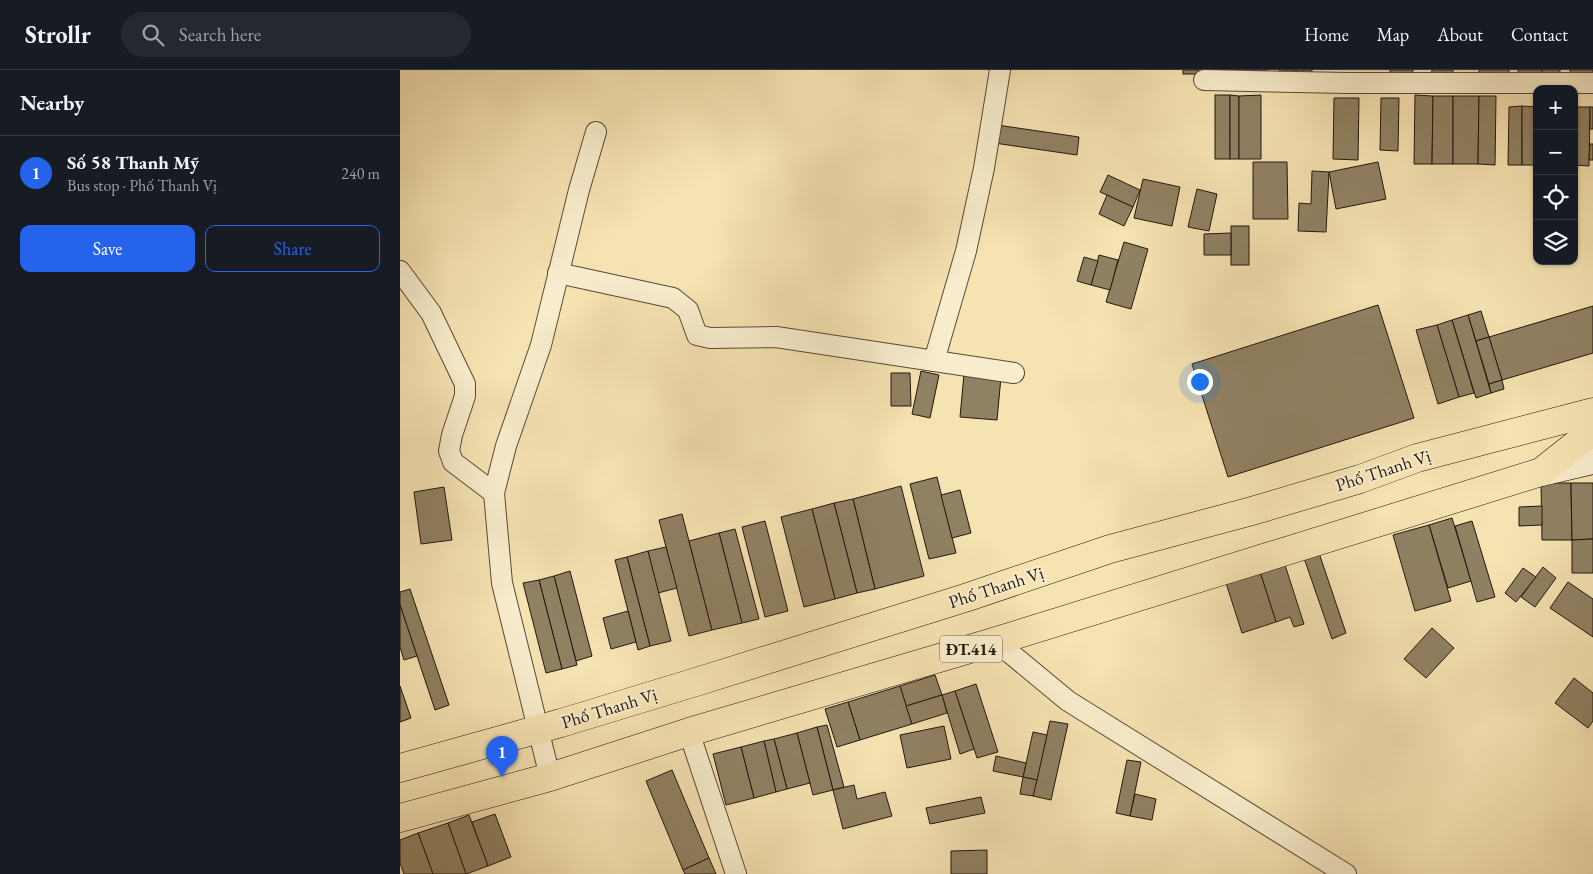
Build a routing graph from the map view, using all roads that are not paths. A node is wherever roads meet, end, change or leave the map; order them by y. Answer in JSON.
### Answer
{"nodes":[{"id":1,"x":1000,"y":70,"type":"edge"},
{"id":2,"x":1346,"y":77,"type":"edge"},
{"id":3,"x":1204,"y":80,"type":"dead end"},
{"id":4,"x":1593,"y":83,"type":"edge"},
{"id":5,"x":596,"y":132,"type":"dead end"},
{"id":6,"x":400,"y":271,"type":"edge"},
{"id":7,"x":558,"y":273,"type":"junction"},
{"id":8,"x":934,"y":361,"type":"junction"},
{"id":9,"x":1014,"y":373,"type":"dead end"},
{"id":10,"x":1593,"y":412,"type":"edge"},
{"id":11,"x":1537,"y":426,"type":"junction"},
{"id":12,"x":1590,"y":444,"type":"edge"},
{"id":13,"x":494,"y":493,"type":"junction"},
{"id":14,"x":990,"y":643,"type":"junction"},
{"id":15,"x":538,"y":729,"type":"junction"},
{"id":16,"x":689,"y":732,"type":"junction"},
{"id":17,"x":400,"y":768,"type":"edge"},
{"id":18,"x":550,"y":777,"type":"junction"},
{"id":19,"x":400,"y":818,"type":"edge"},
{"id":20,"x":736,"y":874,"type":"edge"},
{"id":21,"x":1346,"y":874,"type":"edge"}],
"edges":[{"from":1,"to":8,"type":"street"},
{"from":2,"to":3,"type":"street"},
{"from":2,"to":4,"type":"street"},
{"from":5,"to":7,"type":"street"},
{"from":6,"to":13,"type":"street"},
{"from":7,"to":8,"type":"street"},
{"from":7,"to":13,"type":"street"},
{"from":8,"to":9,"type":"street"},
{"from":10,"to":11,"type":"main road","name":"Phố Thanh Vị"},
{"from":11,"to":12,"type":"main road"},
{"from":11,"to":15,"type":"main road","name":"Phố Thanh Vị"},
{"from":12,"to":14,"type":"main road","number":"ĐT.414"},
{"from":13,"to":15,"type":"street"},
{"from":14,"to":16,"type":"main road","number":"ĐT.414"},
{"from":14,"to":21,"type":"street"},
{"from":15,"to":17,"type":"main road","name":"Phố Thanh Vị"},
{"from":15,"to":18,"type":"street"},
{"from":16,"to":18,"type":"main road","number":"ĐT.414"},
{"from":16,"to":20,"type":"street"},
{"from":18,"to":19,"type":"main road","number":"ĐT.414"}]}
